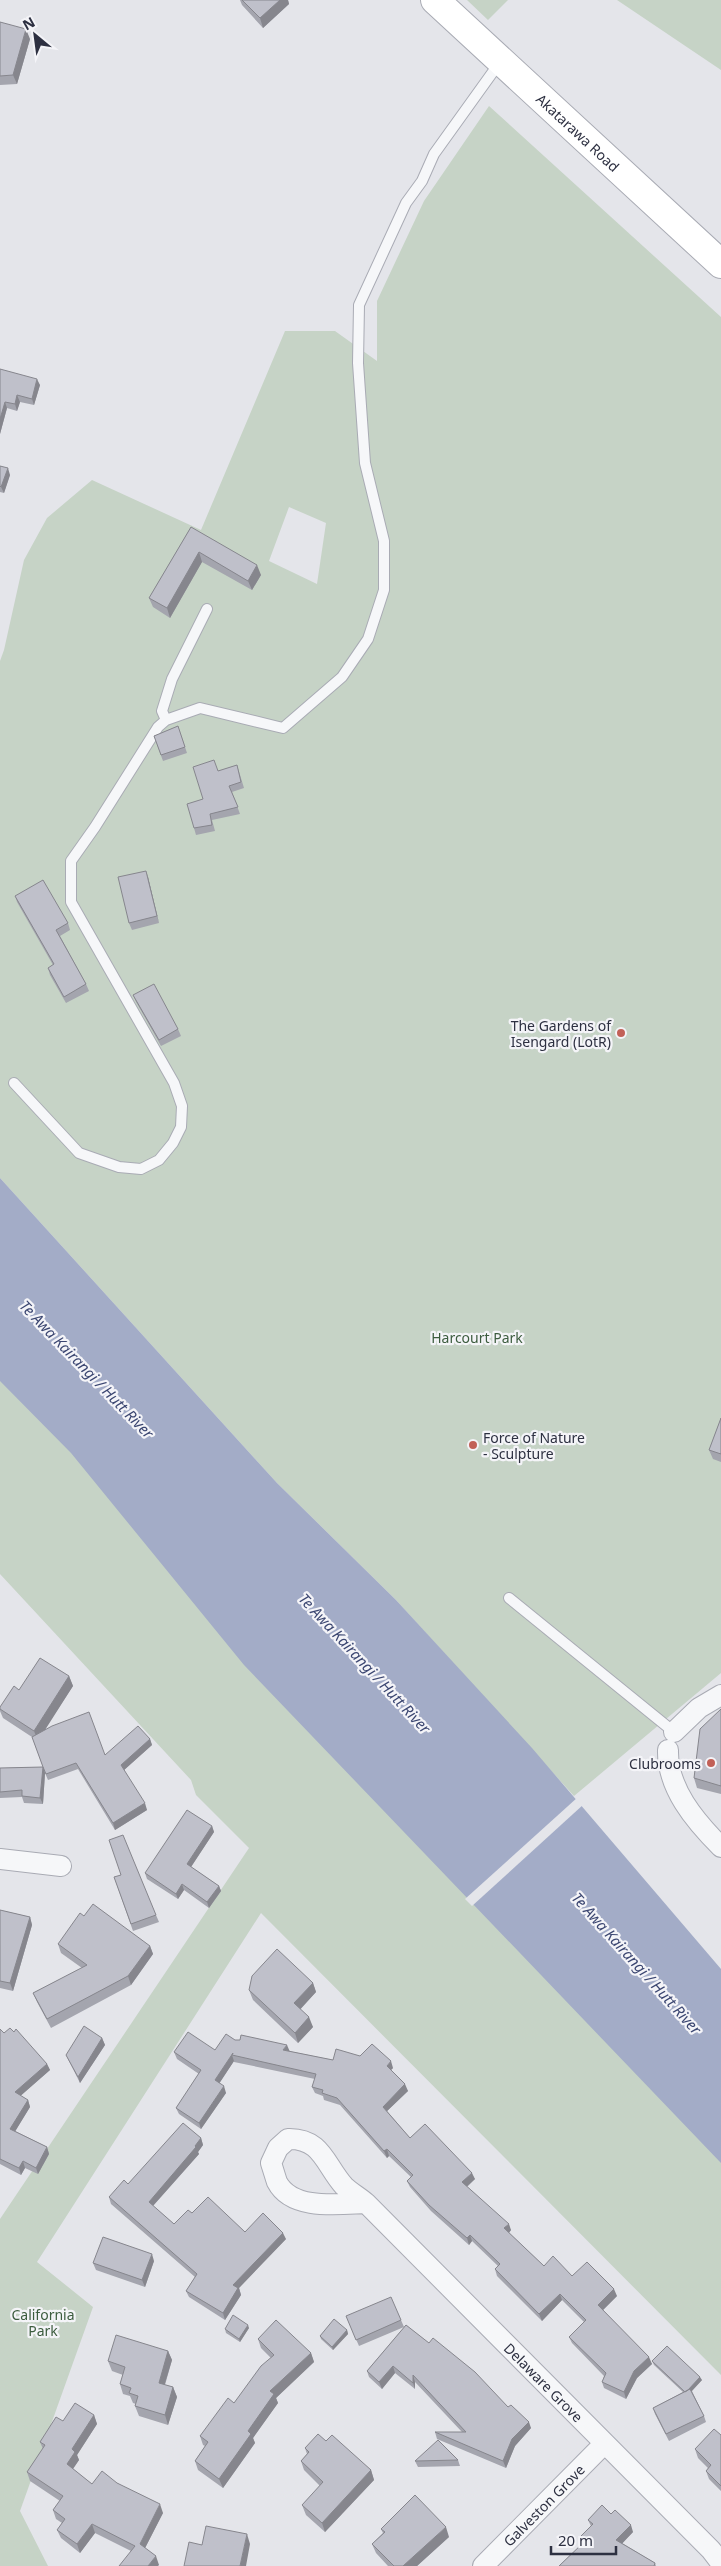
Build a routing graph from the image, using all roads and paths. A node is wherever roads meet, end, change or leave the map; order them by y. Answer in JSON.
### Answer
{"nodes":[{"id":1,"x":435,"y":0,"type":"edge"},
{"id":2,"x":500,"y":61,"type":"junction"},
{"id":3,"x":721,"y":264,"type":"edge"},
{"id":4,"x":207,"y":609,"type":"dead end"},
{"id":5,"x":166,"y":720,"type":"junction"},
{"id":6,"x":14,"y":1083,"type":"dead end"},
{"id":7,"x":509,"y":1598,"type":"dead end"},
{"id":8,"x":721,"y":1695,"type":"edge"},
{"id":9,"x":671,"y":1741,"type":"junction"},
{"id":10,"x":721,"y":1847,"type":"edge"},
{"id":11,"x":0,"y":1859,"type":"edge"},
{"id":12,"x":61,"y":1866,"type":"dead end"},
{"id":13,"x":366,"y":2203,"type":"junction"},
{"id":14,"x":604,"y":2444,"type":"junction"},
{"id":15,"x":721,"y":2563,"type":"edge"},
{"id":16,"x":483,"y":2566,"type":"edge"}],
"edges":[{"from":1,"to":2,"type":"street","name":"Akatarawa Road"},
{"from":2,"to":3,"type":"street","name":"Akatarawa Road"},
{"from":2,"to":5,"type":"lane"},
{"from":4,"to":5,"type":"lane"},
{"from":5,"to":6,"type":"lane"},
{"from":7,"to":9,"type":"lane"},
{"from":8,"to":9,"type":"street"},
{"from":9,"to":10,"type":"street"},
{"from":11,"to":12,"type":"street"},
{"from":13,"to":13,"type":"street","name":"Delaware Grove"},
{"from":13,"to":14,"type":"street","name":"Delaware Grove"},
{"from":14,"to":15,"type":"street","name":"Delaware Grove"},
{"from":14,"to":16,"type":"street","name":"Galveston Grove"}]}
